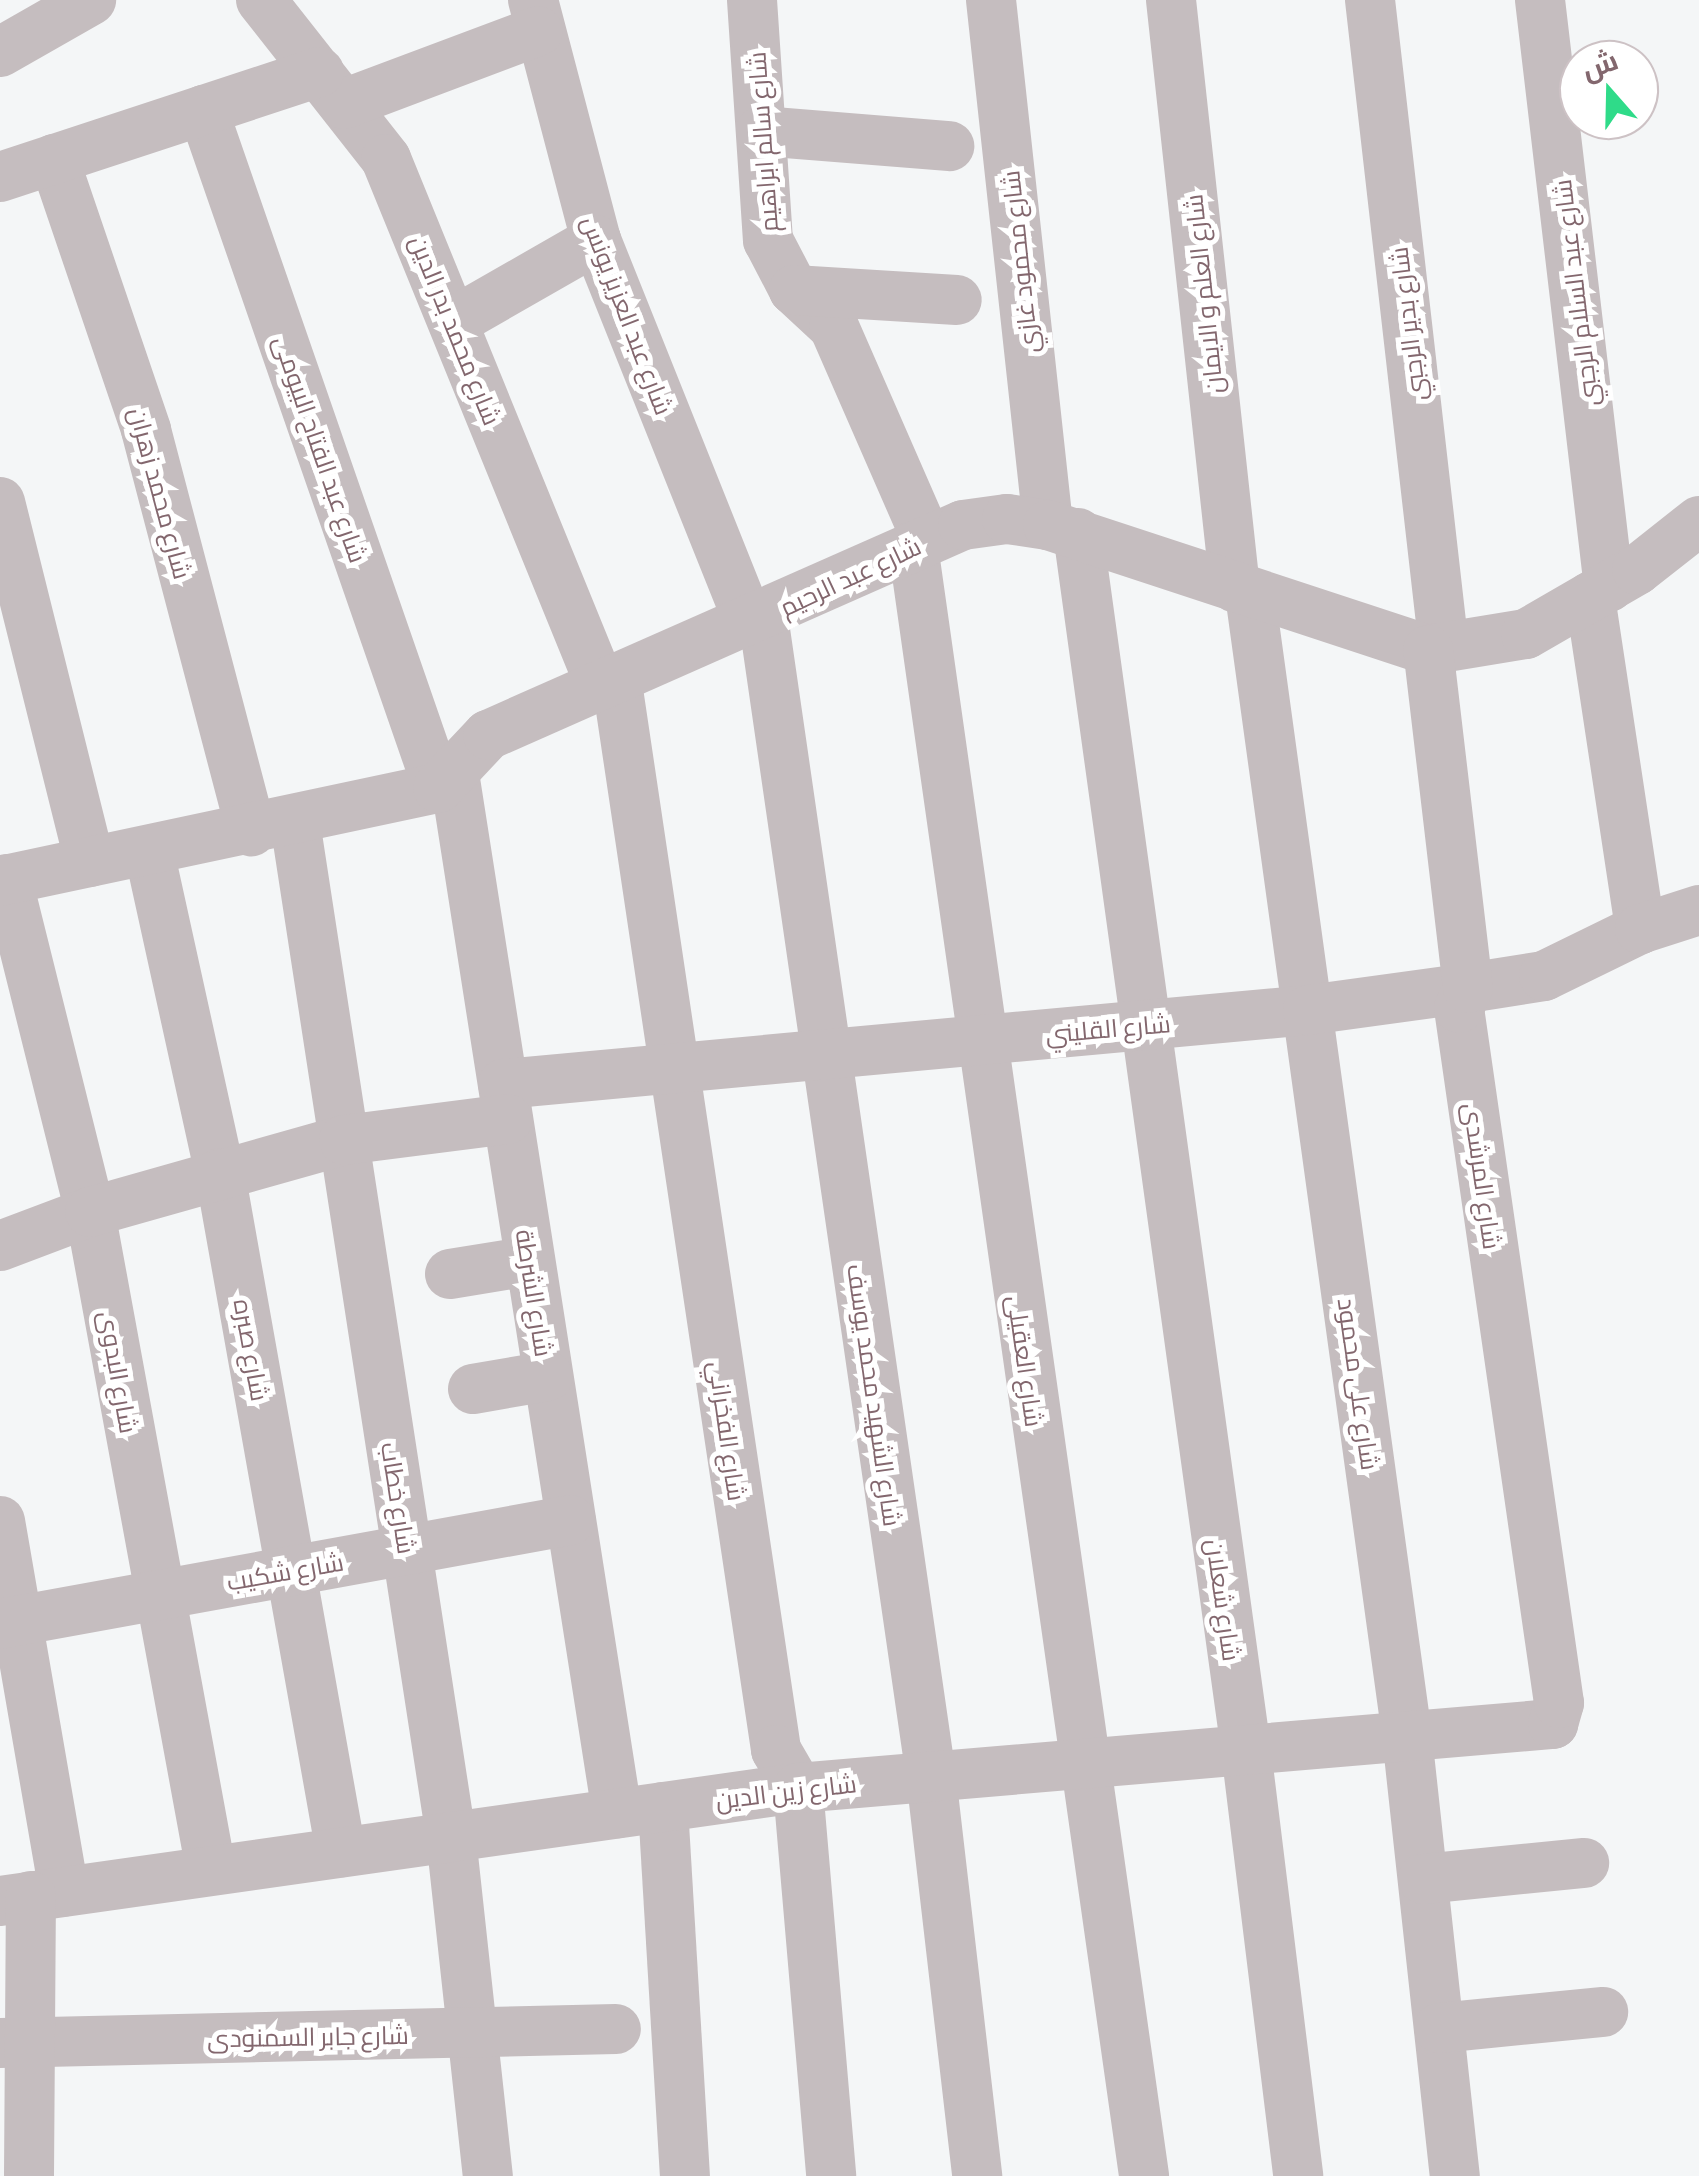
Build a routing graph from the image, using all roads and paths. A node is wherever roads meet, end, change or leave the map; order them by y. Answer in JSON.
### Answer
{"nodes":[{"id":1,"x":91,"y":0,"type":"edge"},
{"id":2,"x":262,"y":0,"type":"edge"},
{"id":3,"x":752,"y":0,"type":"edge"},
{"id":4,"x":991,"y":0,"type":"edge"},
{"id":5,"x":1170,"y":0,"type":"edge"},
{"id":6,"x":1370,"y":0,"type":"edge"},
{"id":7,"x":1540,"y":0,"type":"edge"},
{"id":8,"x":536,"y":16,"type":"edge"},
{"id":9,"x":0,"y":52,"type":"edge"},
{"id":10,"x":332,"y":88,"type":"junction"},
{"id":11,"x":204,"y":110,"type":"junction"},
{"id":12,"x":761,"y":131,"type":"junction"},
{"id":13,"x":948,"y":146,"type":"dead end"},
{"id":14,"x":54,"y":160,"type":"junction"},
{"id":15,"x":0,"y":177,"type":"edge"},
{"id":16,"x":596,"y":240,"type":"junction"},
{"id":17,"x":794,"y":290,"type":"junction"},
{"id":18,"x":957,"y":300,"type":"dead end"},
{"id":19,"x":453,"y":322,"type":"junction"},
{"id":20,"x":0,"y":502,"type":"edge"},
{"id":21,"x":1699,"y":520,"type":"edge"},
{"id":22,"x":1062,"y":529,"type":"junction"},
{"id":23,"x":920,"y":543,"type":"junction"},
{"id":24,"x":1243,"y":591,"type":"junction"},
{"id":25,"x":1600,"y":592,"type":"junction"},
{"id":26,"x":756,"y":619,"type":"junction"},
{"id":27,"x":1436,"y":649,"type":"junction"},
{"id":28,"x":610,"y":686,"type":"junction"},
{"id":29,"x":446,"y":781,"type":"junction"},
{"id":30,"x":273,"y":827,"type":"junction"},
{"id":31,"x":148,"y":851,"type":"junction"},
{"id":32,"x":90,"y":862,"type":"junction"},
{"id":33,"x":4,"y":880,"type":"edge"},
{"id":34,"x":1699,"y":910,"type":"edge"},
{"id":35,"x":1640,"y":929,"type":"junction"},
{"id":36,"x":1468,"y":988,"type":"junction"},
{"id":37,"x":1308,"y":1010,"type":"junction"},
{"id":38,"x":1141,"y":1025,"type":"junction"},
{"id":39,"x":982,"y":1040,"type":"junction"},
{"id":40,"x":826,"y":1054,"type":"junction"},
{"id":41,"x":674,"y":1068,"type":"junction"},
{"id":42,"x":505,"y":1101,"type":"junction"},
{"id":43,"x":344,"y":1140,"type":"junction"},
{"id":44,"x":220,"y":1173,"type":"junction"},
{"id":45,"x":90,"y":1212,"type":"junction"},
{"id":46,"x":0,"y":1246,"type":"edge"},
{"id":47,"x":530,"y":1261,"type":"junction"},
{"id":48,"x":450,"y":1274,"type":"dead end"},
{"id":49,"x":548,"y":1376,"type":"junction"},
{"id":50,"x":473,"y":1388,"type":"dead end"},
{"id":51,"x":570,"y":1520,"type":"junction"},
{"id":52,"x":0,"y":1521,"type":"edge"},
{"id":53,"x":407,"y":1549,"type":"junction"},
{"id":54,"x":291,"y":1570,"type":"junction"},
{"id":55,"x":160,"y":1593,"type":"junction"},
{"id":56,"x":8,"y":1622,"type":"edge"},
{"id":57,"x":1559,"y":1703,"type":"joint"},
{"id":58,"x":1407,"y":1736,"type":"junction"},
{"id":59,"x":1246,"y":1750,"type":"junction"},
{"id":60,"x":1082,"y":1764,"type":"junction"},
{"id":61,"x":931,"y":1776,"type":"junction"},
{"id":62,"x":798,"y":1788,"type":"junction"},
{"id":63,"x":640,"y":1810,"type":"junction"},
{"id":64,"x":451,"y":1836,"type":"junction"},
{"id":65,"x":341,"y":1852,"type":"junction"},
{"id":66,"x":1584,"y":1863,"type":"dead end"},
{"id":67,"x":211,"y":1870,"type":"junction"},
{"id":68,"x":1422,"y":1879,"type":"junction"},
{"id":69,"x":32,"y":1896,"type":"edge"},
{"id":70,"x":1603,"y":2012,"type":"dead end"},
{"id":71,"x":616,"y":2028,"type":"dead end"},
{"id":72,"x":1439,"y":2028,"type":"junction"},
{"id":73,"x":472,"y":2032,"type":"junction"},
{"id":74,"x":15,"y":2043,"type":"edge"},
{"id":75,"x":29,"y":2176,"type":"edge"},
{"id":76,"x":488,"y":2176,"type":"edge"},
{"id":77,"x":685,"y":2176,"type":"edge"},
{"id":78,"x":831,"y":2176,"type":"edge"},
{"id":79,"x":977,"y":2176,"type":"edge"},
{"id":80,"x":1144,"y":2176,"type":"edge"},
{"id":81,"x":1298,"y":2176,"type":"edge"},
{"id":82,"x":1455,"y":2176,"type":"edge"}],
"edges":[{"from":1,"to":9,"type":"street"},
{"from":2,"to":10,"type":"street","name":"شارع محمد بدر الدين"},
{"from":3,"to":12,"type":"street","name":"شارع سالم ابراهيم"},
{"from":4,"to":22,"type":"street","name":"شارع محمود غازي"},
{"from":5,"to":24,"type":"street","name":"شارع العلم و الايمان"},
{"from":6,"to":27,"type":"street","name":"شارع بدير الرجبي"},
{"from":7,"to":25,"type":"street","name":"شارع عبد السلام الرجبي"},
{"from":8,"to":10,"type":"street"},
{"from":8,"to":16,"type":"street","name":"شارع عبد العزيز يونس"},
{"from":10,"to":11,"type":"street"},
{"from":10,"to":19,"type":"street","name":"شارع محمد بدر الدين"},
{"from":11,"to":14,"type":"street"},
{"from":11,"to":29,"type":"street","name":"شارع عبد الفتاح البيومى"},
{"from":12,"to":13,"type":"street"},
{"from":12,"to":17,"type":"street","name":"شارع سالم ابراهيم"},
{"from":14,"to":15,"type":"street"},
{"from":14,"to":30,"type":"street","name":"شارع محمد زهران"},
{"from":16,"to":19,"type":"street"},
{"from":16,"to":26,"type":"street","name":"شارع عبد العزيز يونس"},
{"from":17,"to":18,"type":"street"},
{"from":17,"to":23,"type":"street","name":"شارع سالم ابراهيم"},
{"from":19,"to":28,"type":"street","name":"شارع محمد بدر الدين"},
{"from":20,"to":32,"type":"street"},
{"from":21,"to":25,"type":"street","name":"شارع عبد الرحيم"},
{"from":22,"to":23,"type":"street","name":"شارع عبد الرحيم"},
{"from":22,"to":24,"type":"street","name":"شارع عبد الرحيم"},
{"from":22,"to":38,"type":"street","name":"شارع محمود غازي"},
{"from":23,"to":26,"type":"street","name":"شارع عبد الرحيم"},
{"from":23,"to":39,"type":"street","name":"شارع العقيلى"},
{"from":24,"to":27,"type":"street","name":"شارع عبد الرحيم"},
{"from":24,"to":37,"type":"street","name":"شارع على محمود"},
{"from":25,"to":27,"type":"street","name":"شارع عبد الرحيم"},
{"from":25,"to":35,"type":"street","name":"شارع عبد السلام الرجبي"},
{"from":26,"to":28,"type":"street","name":"شارع عبد الرحيم"},
{"from":26,"to":40,"type":"street","name":"شارع الشهيد محمد يوسف"},
{"from":27,"to":36,"type":"street","name":"شارع المرشدى"},
{"from":28,"to":29,"type":"street","name":"شارع عبد الرحيم"},
{"from":28,"to":41,"type":"street","name":"شارع الفخراني"},
{"from":29,"to":30,"type":"street"},
{"from":29,"to":42,"type":"street","name":"شارع الشرطة"},
{"from":30,"to":31,"type":"street"},
{"from":30,"to":43,"type":"street","name":"شارع خطاب"},
{"from":31,"to":32,"type":"street"},
{"from":31,"to":44,"type":"street","name":"شارع صبره"},
{"from":32,"to":33,"type":"street"},
{"from":33,"to":45,"type":"street","name":"شارع البدوى"},
{"from":34,"to":35,"type":"street","name":"شارع القليني"},
{"from":35,"to":36,"type":"street","name":"شارع القليني"},
{"from":36,"to":37,"type":"street","name":"شارع القليني"},
{"from":36,"to":57,"type":"street","name":"شارع المرشدى"},
{"from":37,"to":38,"type":"street","name":"شارع القليني"},
{"from":37,"to":58,"type":"street","name":"شارع على محمود"},
{"from":38,"to":39,"type":"street","name":"شارع القليني"},
{"from":38,"to":59,"type":"street","name":"شارع شعلان"},
{"from":39,"to":40,"type":"street","name":"شارع القليني"},
{"from":39,"to":60,"type":"street","name":"شارع العقيلى"},
{"from":40,"to":41,"type":"street","name":"شارع القليني"},
{"from":40,"to":61,"type":"street","name":"شارع الشهيد محمد يوسف"},
{"from":41,"to":42,"type":"street","name":"شارع القليني"},
{"from":41,"to":62,"type":"street","name":"شارع الفخراني"},
{"from":42,"to":43,"type":"street","name":"شارع القليني"},
{"from":42,"to":47,"type":"street","name":"شارع الشرطة"},
{"from":43,"to":44,"type":"street","name":"شارع القليني"},
{"from":43,"to":53,"type":"street","name":"شارع خطاب"},
{"from":44,"to":45,"type":"street","name":"شارع القليني"},
{"from":44,"to":54,"type":"street","name":"شارع صبره"},
{"from":45,"to":46,"type":"street","name":"شارع القليني"},
{"from":45,"to":55,"type":"street","name":"شارع البدوى"},
{"from":47,"to":48,"type":"street"},
{"from":47,"to":49,"type":"street","name":"شارع الشرطة"},
{"from":49,"to":50,"type":"street"},
{"from":49,"to":51,"type":"street","name":"شارع الشرطة"},
{"from":51,"to":53,"type":"street","name":"شارع شكيب"},
{"from":51,"to":63,"type":"street","name":"شارع الشرطة"},
{"from":52,"to":56,"type":"street"},
{"from":53,"to":54,"type":"street","name":"شارع شكيب"},
{"from":53,"to":64,"type":"street","name":"شارع خطاب"},
{"from":54,"to":55,"type":"street","name":"شارع شكيب"},
{"from":54,"to":65,"type":"street","name":"شارع صبره"},
{"from":55,"to":56,"type":"street","name":"شارع شكيب"},
{"from":55,"to":67,"type":"street","name":"شارع البدوى"},
{"from":56,"to":69,"type":"street"},
{"from":57,"to":58,"type":"street","name":"شارع زين الدين"},
{"from":58,"to":59,"type":"street","name":"شارع زين الدين"},
{"from":58,"to":68,"type":"street","name":"شارع على محمود"},
{"from":59,"to":60,"type":"street","name":"شارع زين الدين"},
{"from":59,"to":81,"type":"street","name":"شارع شعلان"},
{"from":60,"to":61,"type":"street","name":"شارع زين الدين"},
{"from":60,"to":80,"type":"street","name":"شارع العقيلى"},
{"from":61,"to":62,"type":"street","name":"شارع زين الدين"},
{"from":61,"to":79,"type":"street","name":"شارع الشهيد محمد يوسف"},
{"from":62,"to":63,"type":"street","name":"شارع زين الدين"},
{"from":62,"to":78,"type":"street","name":"شارع الفخراني"},
{"from":63,"to":64,"type":"street","name":"شارع زين الدين"},
{"from":63,"to":77,"type":"street","name":"شارع الشرطة"},
{"from":64,"to":65,"type":"street","name":"شارع زين الدين"},
{"from":64,"to":73,"type":"street","name":"شارع خطاب"},
{"from":65,"to":67,"type":"street","name":"شارع زين الدين"},
{"from":66,"to":68,"type":"street"},
{"from":67,"to":69,"type":"street","name":"شارع زين الدين"},
{"from":68,"to":72,"type":"street","name":"شارع على محمود"},
{"from":69,"to":74,"type":"street"},
{"from":70,"to":72,"type":"street"},
{"from":71,"to":73,"type":"street","name":"شارع جابر السمنودى"},
{"from":72,"to":82,"type":"street","name":"شارع على محمود"},
{"from":73,"to":74,"type":"street","name":"شارع جابر السمنودى"},
{"from":73,"to":76,"type":"street","name":"شارع خطاب"},
{"from":74,"to":75,"type":"street"}]}
